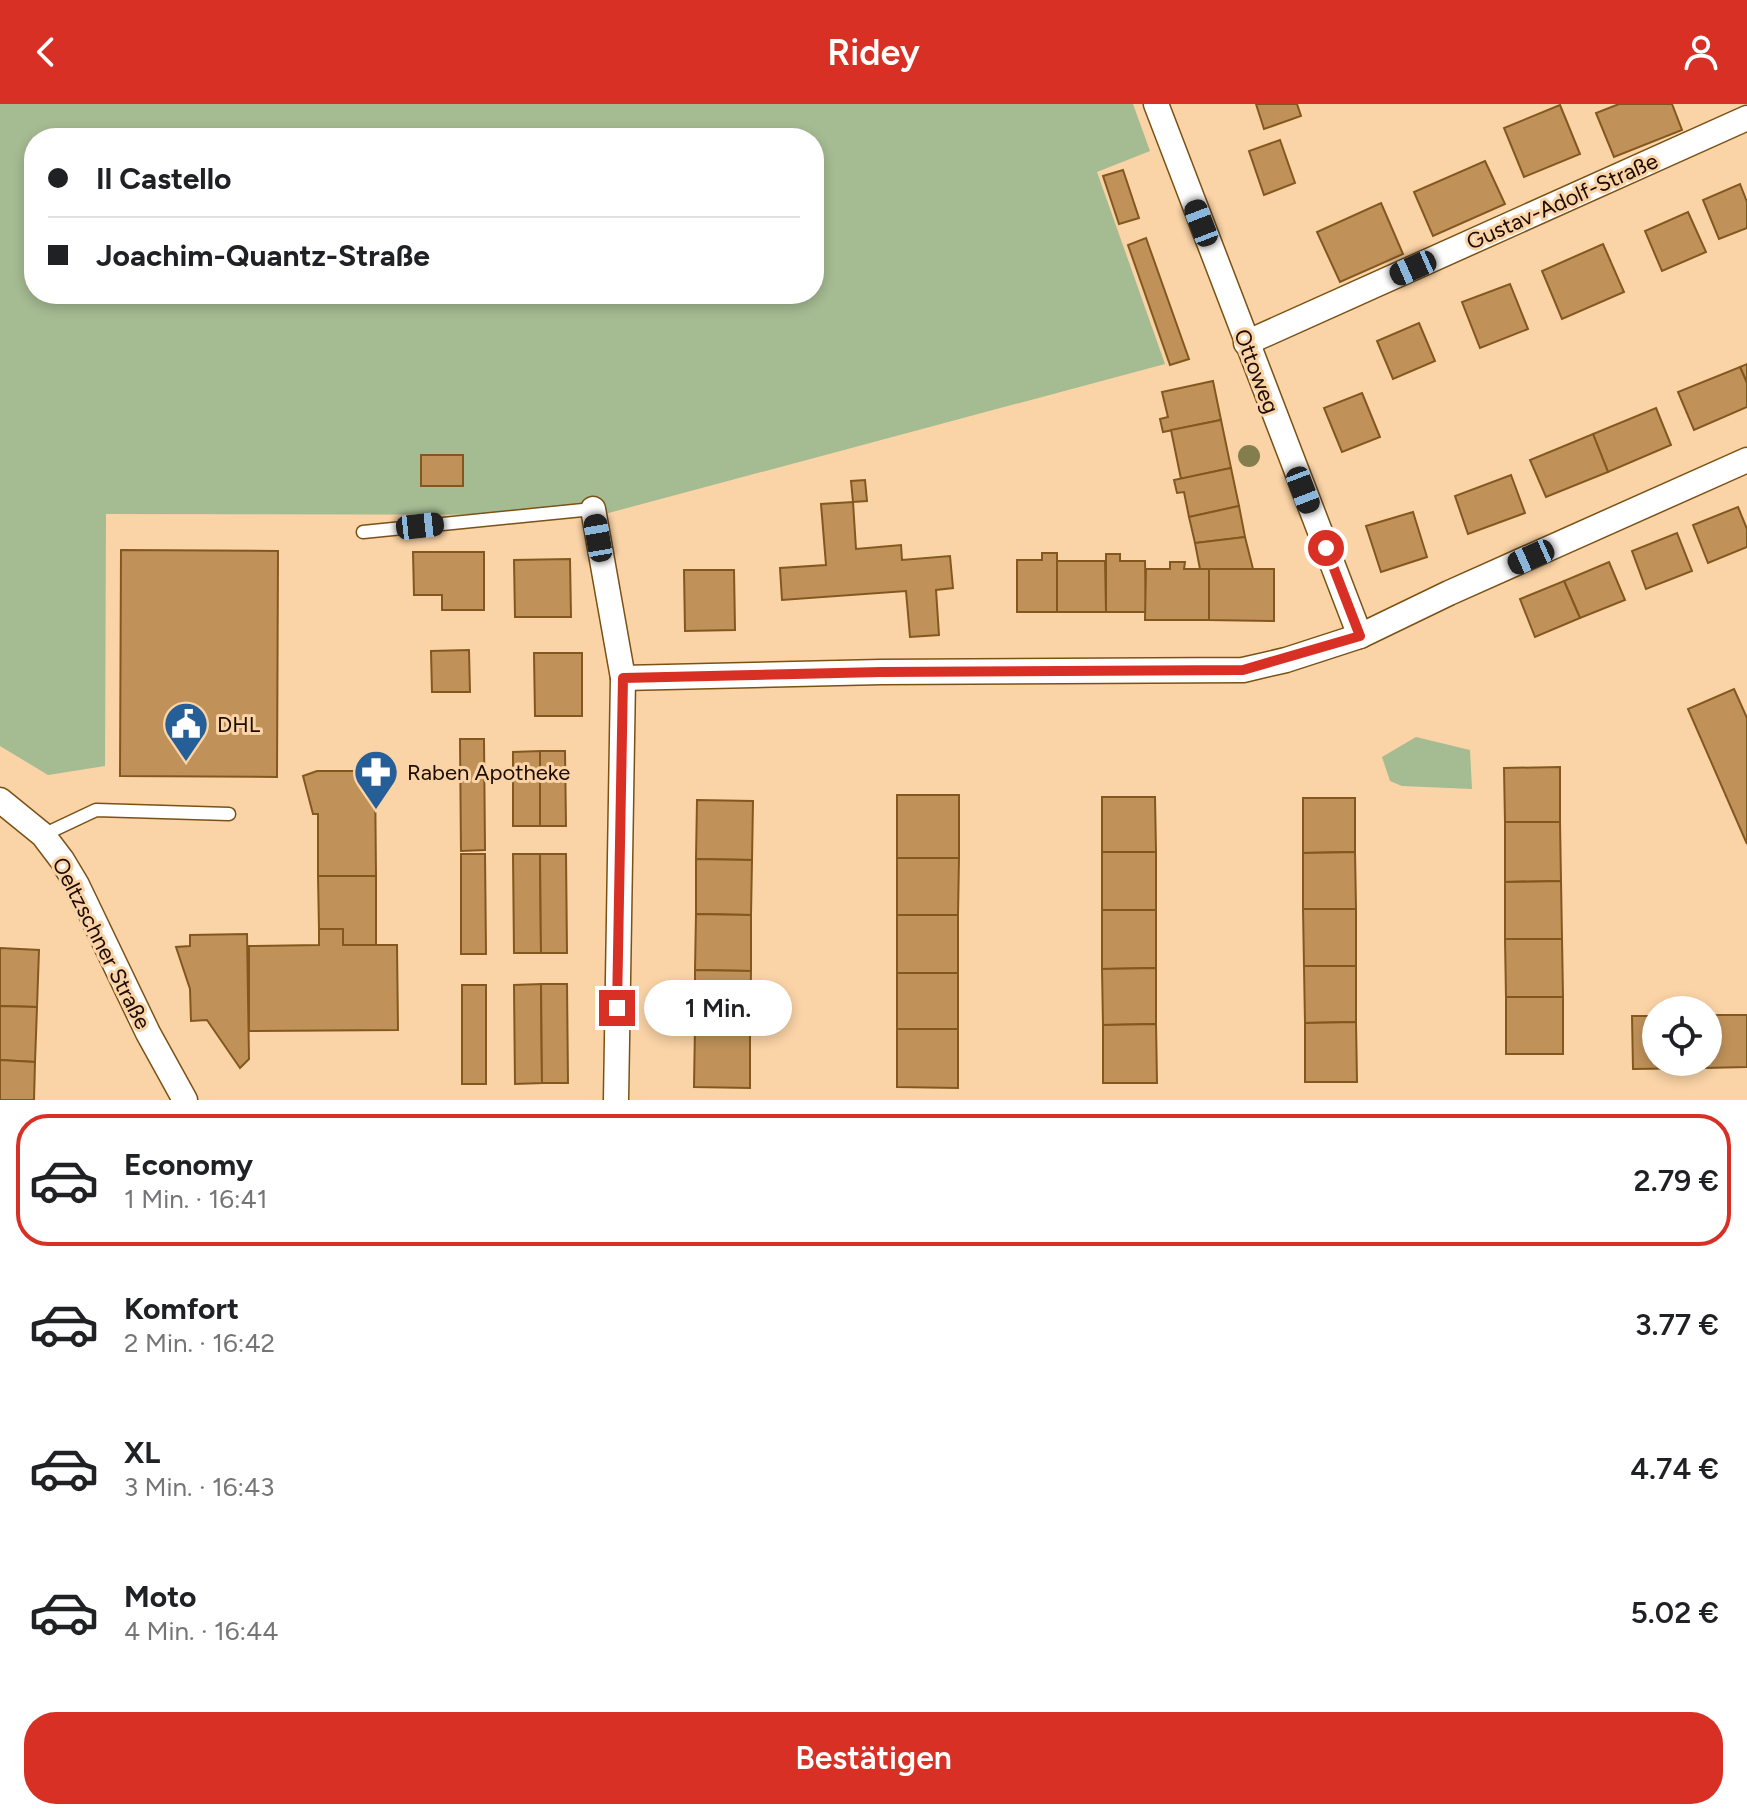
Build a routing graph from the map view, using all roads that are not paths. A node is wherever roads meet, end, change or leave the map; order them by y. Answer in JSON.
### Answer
{"nodes":[{"id":1,"x":1156,"y":104,"type":"edge"},
{"id":2,"x":1747,"y":118,"type":"edge"},
{"id":3,"x":1246,"y":343,"type":"junction"},
{"id":4,"x":1747,"y":460,"type":"edge"},
{"id":5,"x":593,"y":509,"type":"joint"},
{"id":6,"x":363,"y":532,"type":"dead end"},
{"id":7,"x":1360,"y":636,"type":"junction"},
{"id":8,"x":623,"y":678,"type":"junction"},
{"id":9,"x":0,"y":800,"type":"edge"},
{"id":10,"x":229,"y":814,"type":"dead end"},
{"id":11,"x":43,"y":835,"type":"junction"},
{"id":12,"x":185,"y":1100,"type":"edge"},
{"id":13,"x":616,"y":1100,"type":"edge"}],
"edges":[{"from":1,"to":3,"type":"street","name":"Ottoweg"},
{"from":2,"to":3,"type":"street","name":"Gustav-Adolf-Straße"},
{"from":3,"to":7,"type":"street","name":"Ottoweg"},
{"from":4,"to":7,"type":"street"},
{"from":5,"to":6,"type":"lane"},
{"from":5,"to":8,"type":"street"},
{"from":7,"to":8,"type":"street"},
{"from":8,"to":13,"type":"street"},
{"from":9,"to":11,"type":"street","name":"Oeltzschner Straße"},
{"from":10,"to":11,"type":"lane"},
{"from":11,"to":12,"type":"street","name":"Oeltzschner Straße"}]}
